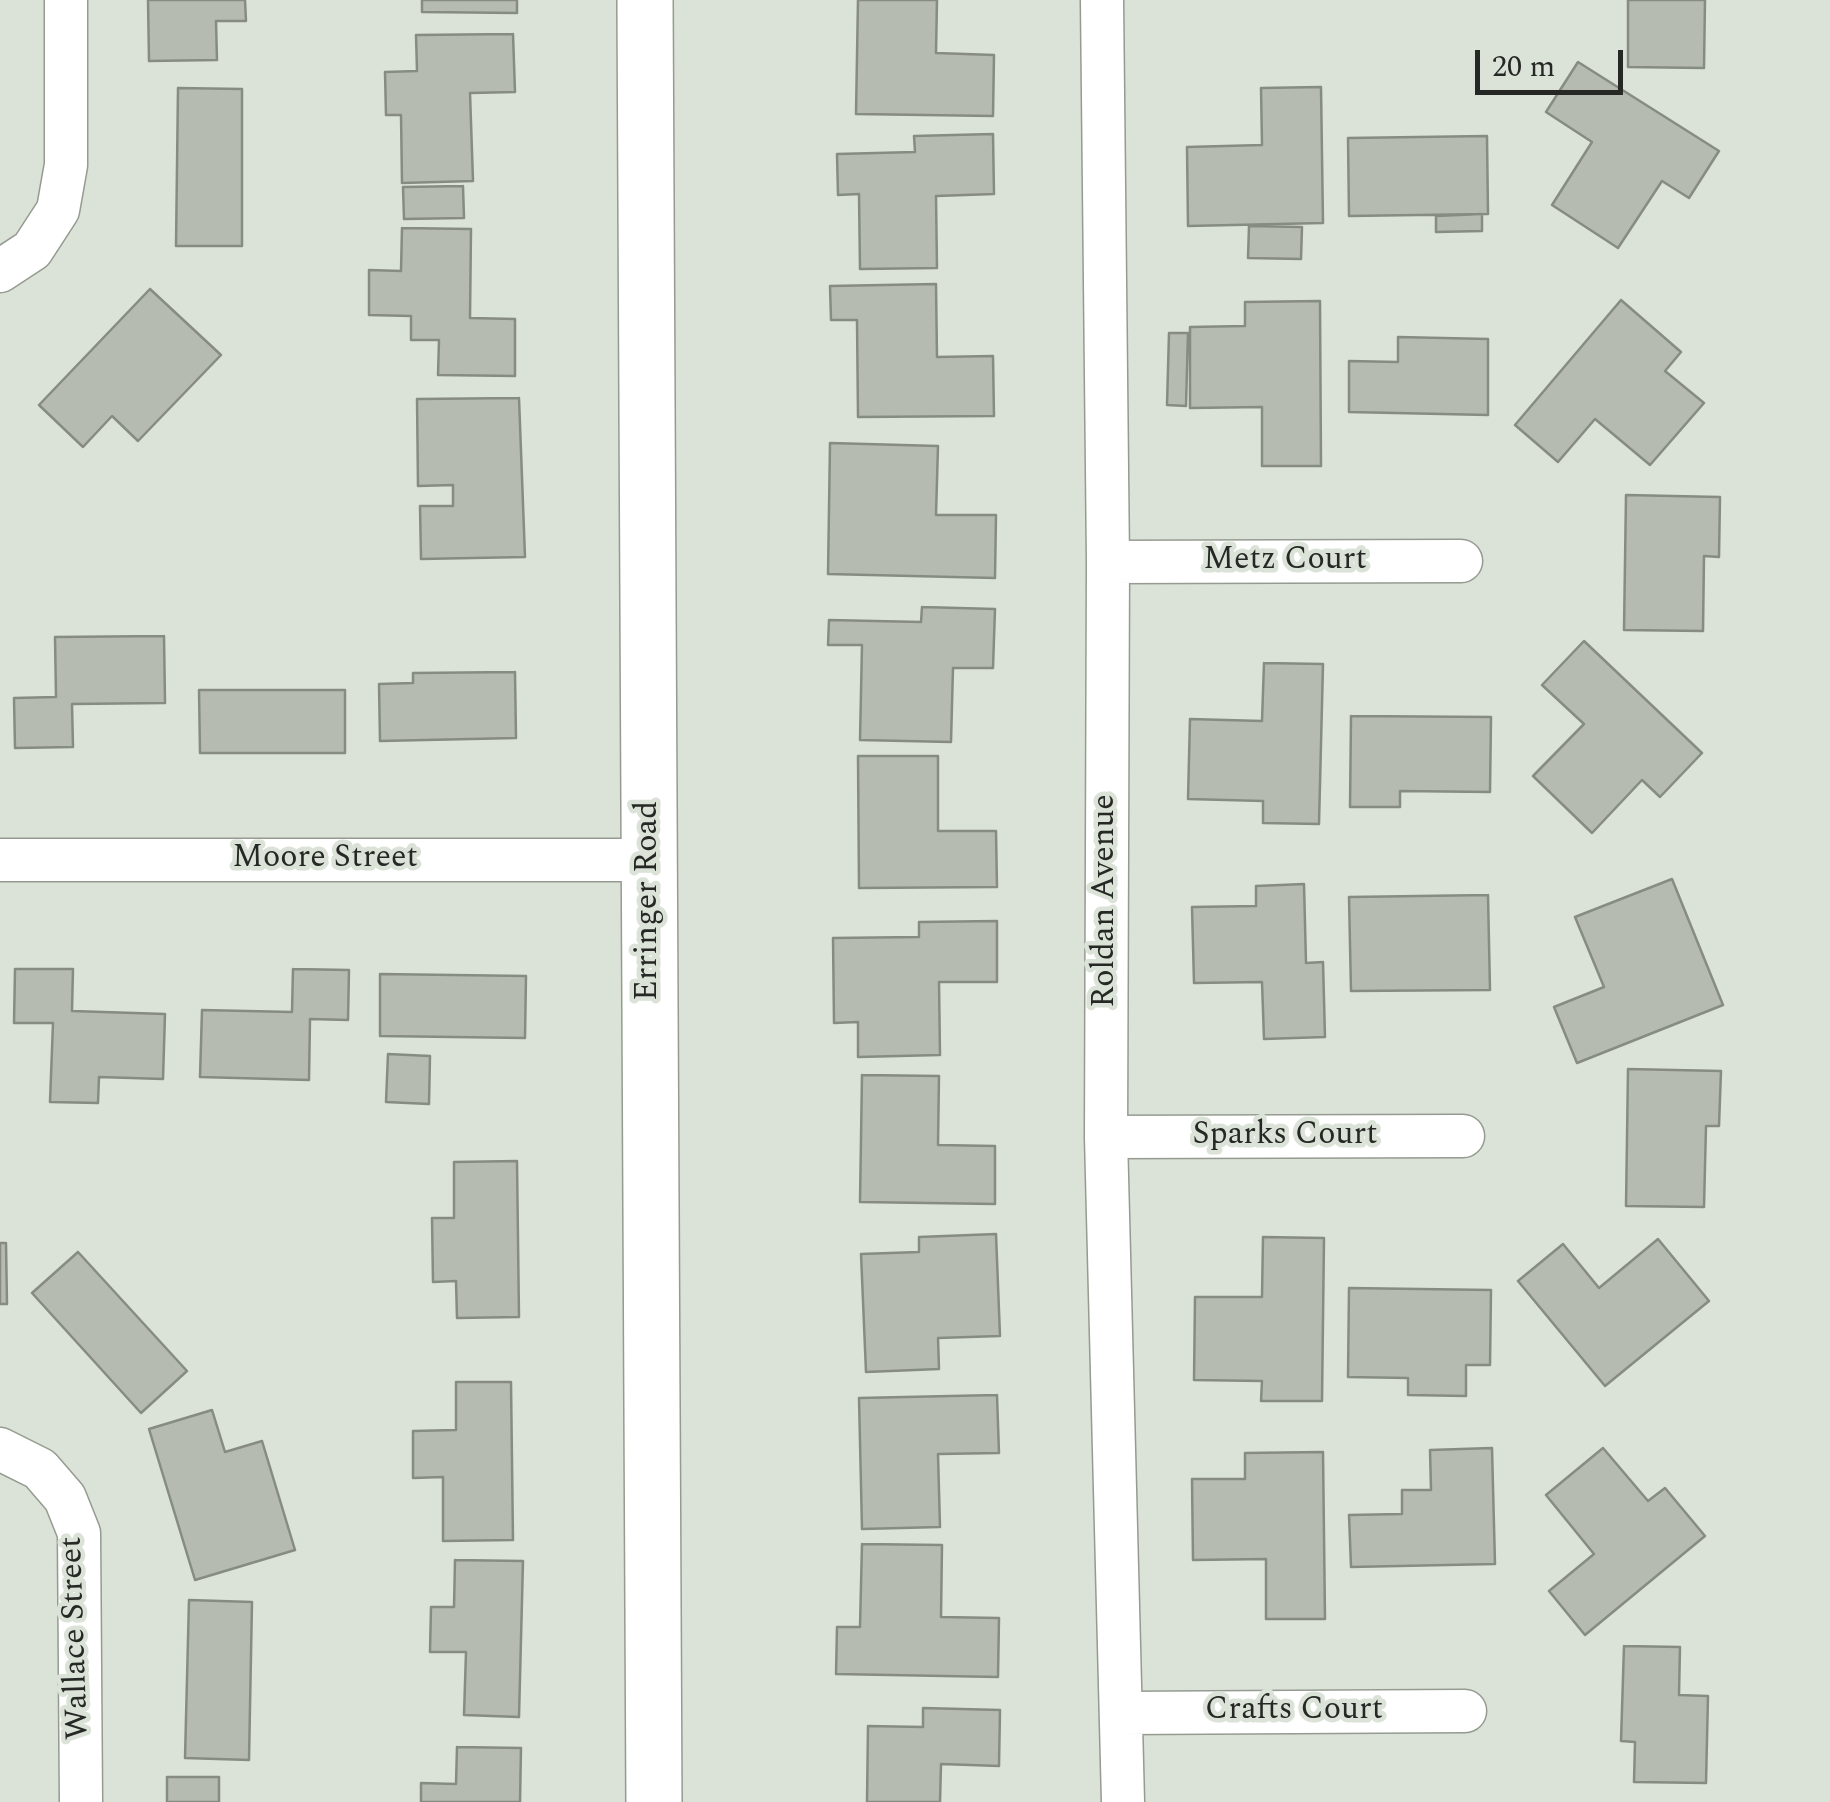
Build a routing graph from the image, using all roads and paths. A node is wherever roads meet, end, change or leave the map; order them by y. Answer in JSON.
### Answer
{"nodes":[{"id":1,"x":66,"y":0,"type":"edge"},
{"id":2,"x":645,"y":0,"type":"edge"},
{"id":3,"x":1102,"y":0,"type":"edge"},
{"id":4,"x":0,"y":271,"type":"edge"},
{"id":5,"x":1461,"y":561,"type":"dead end"},
{"id":6,"x":1108,"y":562,"type":"junction"},
{"id":7,"x":0,"y":860,"type":"edge"},
{"id":8,"x":650,"y":860,"type":"junction"},
{"id":9,"x":1463,"y":1136,"type":"dead end"},
{"id":10,"x":1106,"y":1137,"type":"junction"},
{"id":11,"x":0,"y":1450,"type":"edge"},
{"id":12,"x":1465,"y":1711,"type":"dead end"},
{"id":13,"x":1123,"y":1713,"type":"junction"},
{"id":14,"x":81,"y":1802,"type":"edge"},
{"id":15,"x":654,"y":1802,"type":"edge"},
{"id":16,"x":1123,"y":1802,"type":"edge"}],
"edges":[{"from":1,"to":4,"type":"street"},
{"from":2,"to":8,"type":"main road","name":"Erringer Road"},
{"from":3,"to":6,"type":"street","name":"Roldan Avenue"},
{"from":5,"to":6,"type":"street","name":"Metz Court"},
{"from":6,"to":10,"type":"street","name":"Roldan Avenue"},
{"from":7,"to":8,"type":"street","name":"Moore Street"},
{"from":8,"to":15,"type":"main road","name":"Erringer Road"},
{"from":9,"to":10,"type":"street","name":"Sparks Court"},
{"from":10,"to":13,"type":"street","name":"Roldan Avenue"},
{"from":11,"to":14,"type":"street","name":"Wallace Street"},
{"from":12,"to":13,"type":"street","name":"Crafts Court"},
{"from":13,"to":16,"type":"street","name":"Roldan Avenue"}]}
